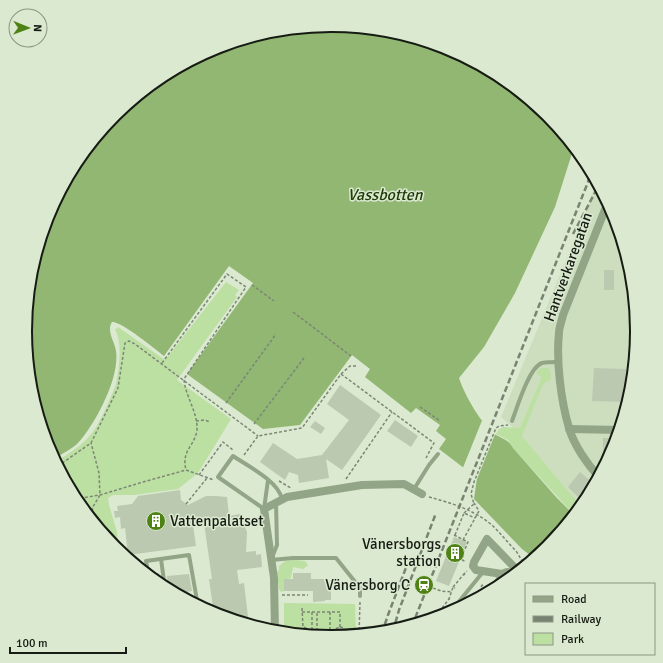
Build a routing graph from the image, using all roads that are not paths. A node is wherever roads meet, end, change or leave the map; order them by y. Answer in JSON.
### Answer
{"nodes":[{"id":1,"x":605,"y":210,"type":"edge"},
{"id":2,"x":558,"y":362,"type":"junction"},
{"id":3,"x":512,"y":421,"type":"road end"},
{"id":4,"x":569,"y":429,"type":"junction"},
{"id":5,"x":614,"y":430,"type":"edge"},
{"id":6,"x":438,"y":454,"type":"dead end"},
{"id":7,"x":596,"y":472,"type":"edge"},
{"id":8,"x":268,"y":480,"type":"junction"},
{"id":9,"x":414,"y":489,"type":"junction"},
{"id":10,"x":422,"y":494,"type":"road end"},
{"id":11,"x":279,"y":501,"type":"junction"},
{"id":12,"x":264,"y":509,"type":"junction"},
{"id":13,"x":161,"y":558,"type":"junction"},
{"id":14,"x":271,"y":560,"type":"junction"},
{"id":15,"x":147,"y":568,"type":"edge"},
{"id":16,"x":515,"y":568,"type":"edge"},
{"id":17,"x":484,"y":572,"type":"junction"},
{"id":18,"x":509,"y":573,"type":"edge"},
{"id":19,"x":502,"y":574,"type":"junction"},
{"id":20,"x":504,"y":576,"type":"edge"},
{"id":21,"x":164,"y":580,"type":"edge"},
{"id":22,"x":495,"y":583,"type":"edge"},
{"id":23,"x":360,"y":596,"type":"road end"},
{"id":24,"x":197,"y":599,"type":"edge"},
{"id":25,"x":459,"y":602,"type":"edge"},
{"id":26,"x":275,"y":625,"type":"edge"}],
"edges":[{"from":1,"to":2,"type":"street","name":"Hantverkaregatan"},
{"from":2,"to":3,"type":"lane"},
{"from":2,"to":4,"type":"street","name":"Hantverkaregatan"},
{"from":4,"to":5,"type":"street"},
{"from":4,"to":7,"type":"street","name":"Hantverkaregatan"},
{"from":6,"to":9,"type":"lane"},
{"from":8,"to":11,"type":"lane"},
{"from":8,"to":12,"type":"lane"},
{"from":8,"to":12,"type":"lane"},
{"from":9,"to":10,"type":"street"},
{"from":9,"to":11,"type":"street"},
{"from":11,"to":12,"type":"street"},
{"from":11,"to":14,"type":"lane"},
{"from":12,"to":14,"type":"street"},
{"from":13,"to":15,"type":"lane"},
{"from":13,"to":21,"type":"lane"},
{"from":13,"to":24,"type":"lane"},
{"from":14,"to":23,"type":"lane"},
{"from":14,"to":26,"type":"street"},
{"from":16,"to":17,"type":"street"},
{"from":17,"to":19,"type":"street"},
{"from":17,"to":25,"type":"lane"},
{"from":18,"to":19,"type":"street"},
{"from":19,"to":20,"type":"street"},
{"from":19,"to":22,"type":"lane"}]}
